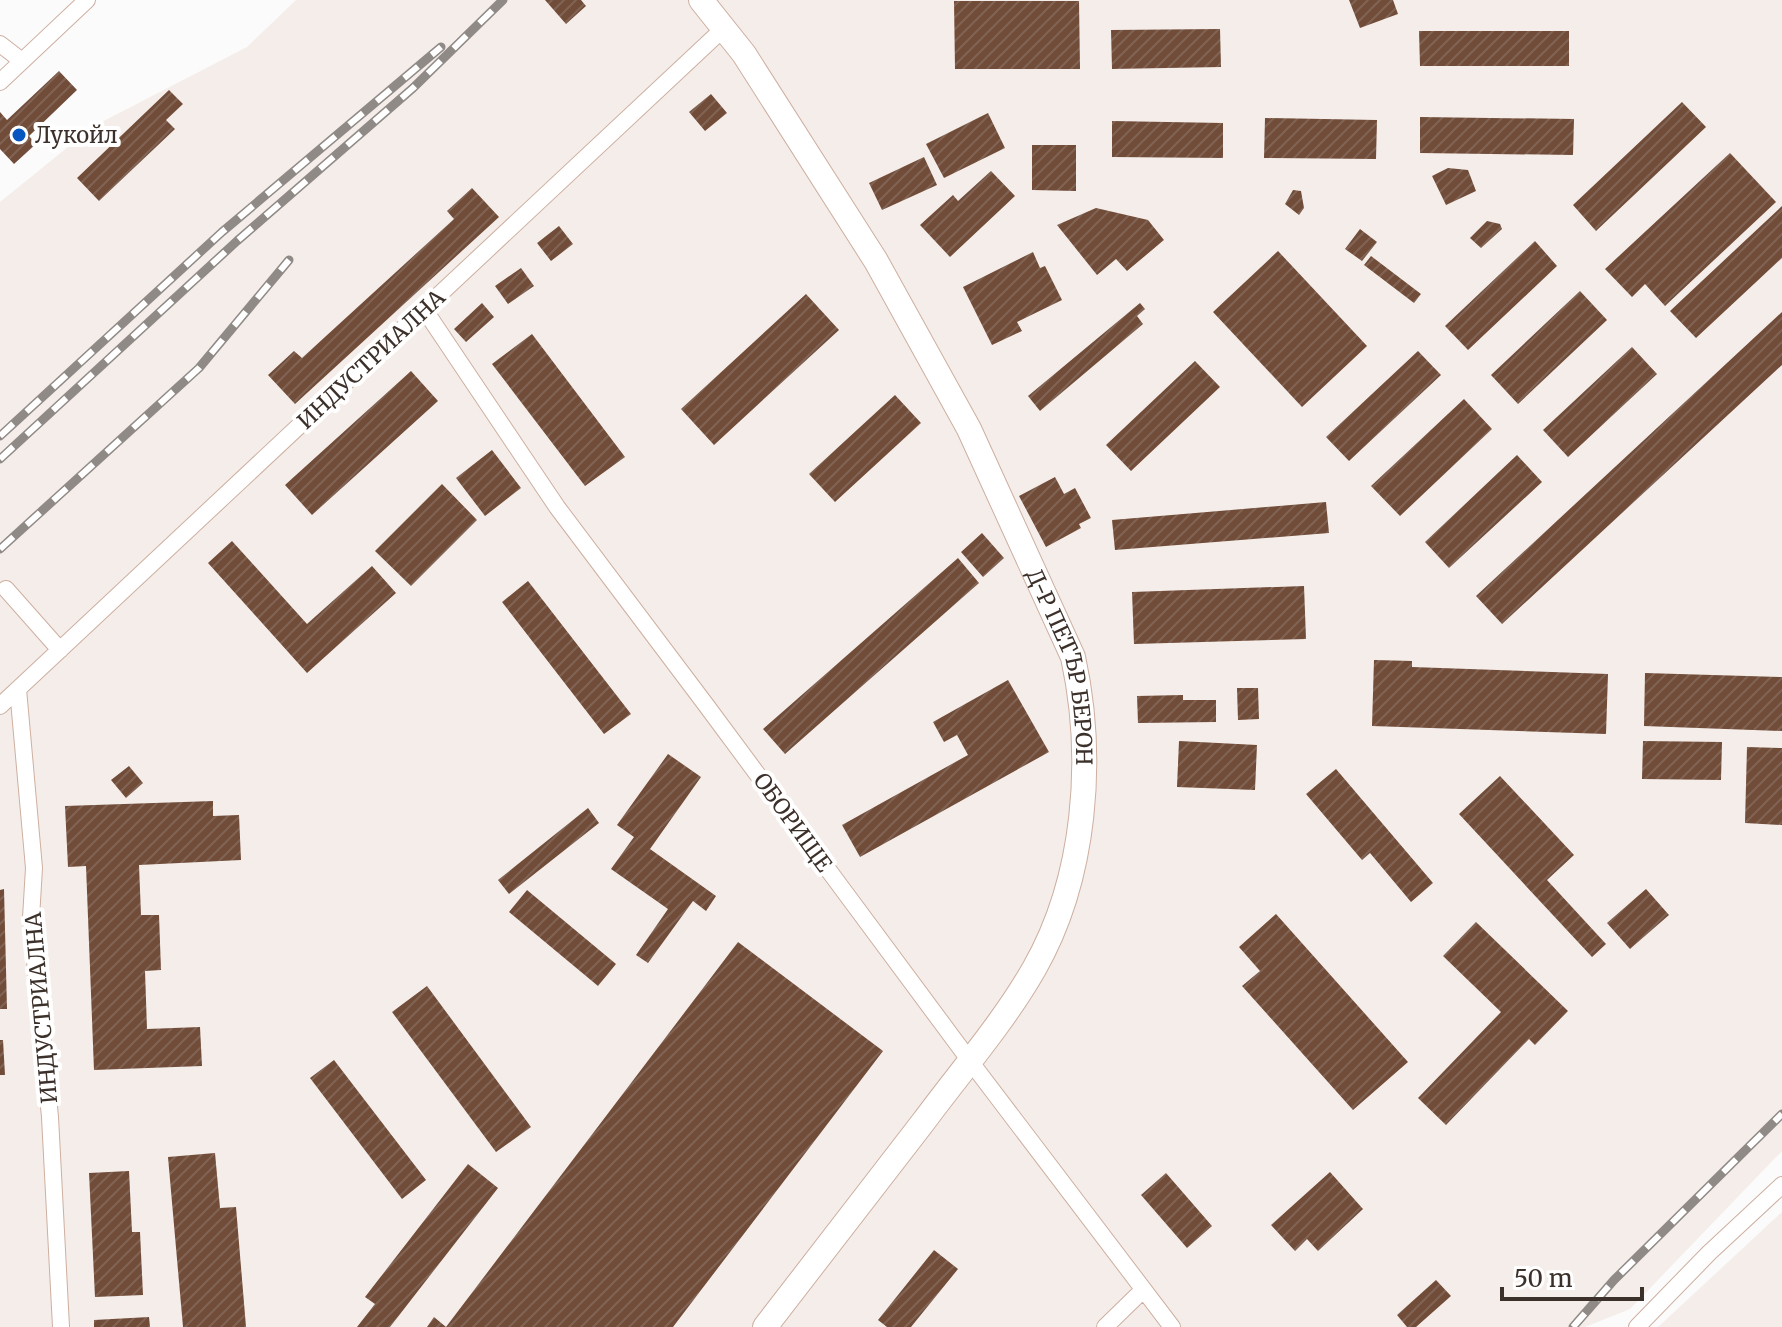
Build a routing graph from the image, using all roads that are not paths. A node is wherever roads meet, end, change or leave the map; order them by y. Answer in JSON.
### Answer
{"nodes":[{"id":1,"x":87,"y":0,"type":"edge"},
{"id":2,"x":701,"y":0,"type":"edge"},
{"id":3,"x":723,"y":29,"type":"junction"},
{"id":4,"x":0,"y":44,"type":"edge"},
{"id":5,"x":22,"y":61,"type":"junction"},
{"id":6,"x":0,"y":82,"type":"edge"},
{"id":7,"x":424,"y":309,"type":"junction"},
{"id":8,"x":6,"y":589,"type":"dead end"},
{"id":9,"x":60,"y":650,"type":"junction"},
{"id":10,"x":18,"y":689,"type":"junction"},
{"id":11,"x":0,"y":706,"type":"edge"},
{"id":12,"x":970,"y":1061,"type":"junction"},
{"id":13,"x":1782,"y":1185,"type":"edge"},
{"id":14,"x":1143,"y":1290,"type":"junction"},
{"id":15,"x":61,"y":1327,"type":"edge"},
{"id":16,"x":765,"y":1327,"type":"edge"},
{"id":17,"x":1105,"y":1327,"type":"edge"},
{"id":18,"x":1172,"y":1327,"type":"edge"},
{"id":19,"x":1637,"y":1327,"type":"edge"}],
"edges":[{"from":1,"to":5,"type":"street"},
{"from":2,"to":3,"type":"street","name":"Д-Р ПЕТЪР БЕРОН"},
{"from":3,"to":7,"type":"street","name":"ИНДУСТРИАЛНА"},
{"from":3,"to":12,"type":"street","name":"Д-Р ПЕТЪР БЕРОН"},
{"from":4,"to":5,"type":"street"},
{"from":5,"to":6,"type":"street"},
{"from":7,"to":9,"type":"street","name":"ИНДУСТРИАЛНА"},
{"from":7,"to":12,"type":"street","name":"ОБОРИЩЕ"},
{"from":8,"to":9,"type":"street"},
{"from":9,"to":10,"type":"street","name":"ИНДУСТРИАЛНА"},
{"from":10,"to":11,"type":"street","name":"ИНДУСТРИАЛНА"},
{"from":10,"to":15,"type":"street","name":"ИНДУСТРИАЛНА"},
{"from":12,"to":14,"type":"street","name":"ОБОРИЩЕ"},
{"from":12,"to":16,"type":"street","name":"Д-Р ПЕТЪР БЕРОН"},
{"from":13,"to":19,"type":"street"},
{"from":14,"to":17,"type":"street"},
{"from":14,"to":18,"type":"street","name":"ОБОРИЩЕ"}]}
